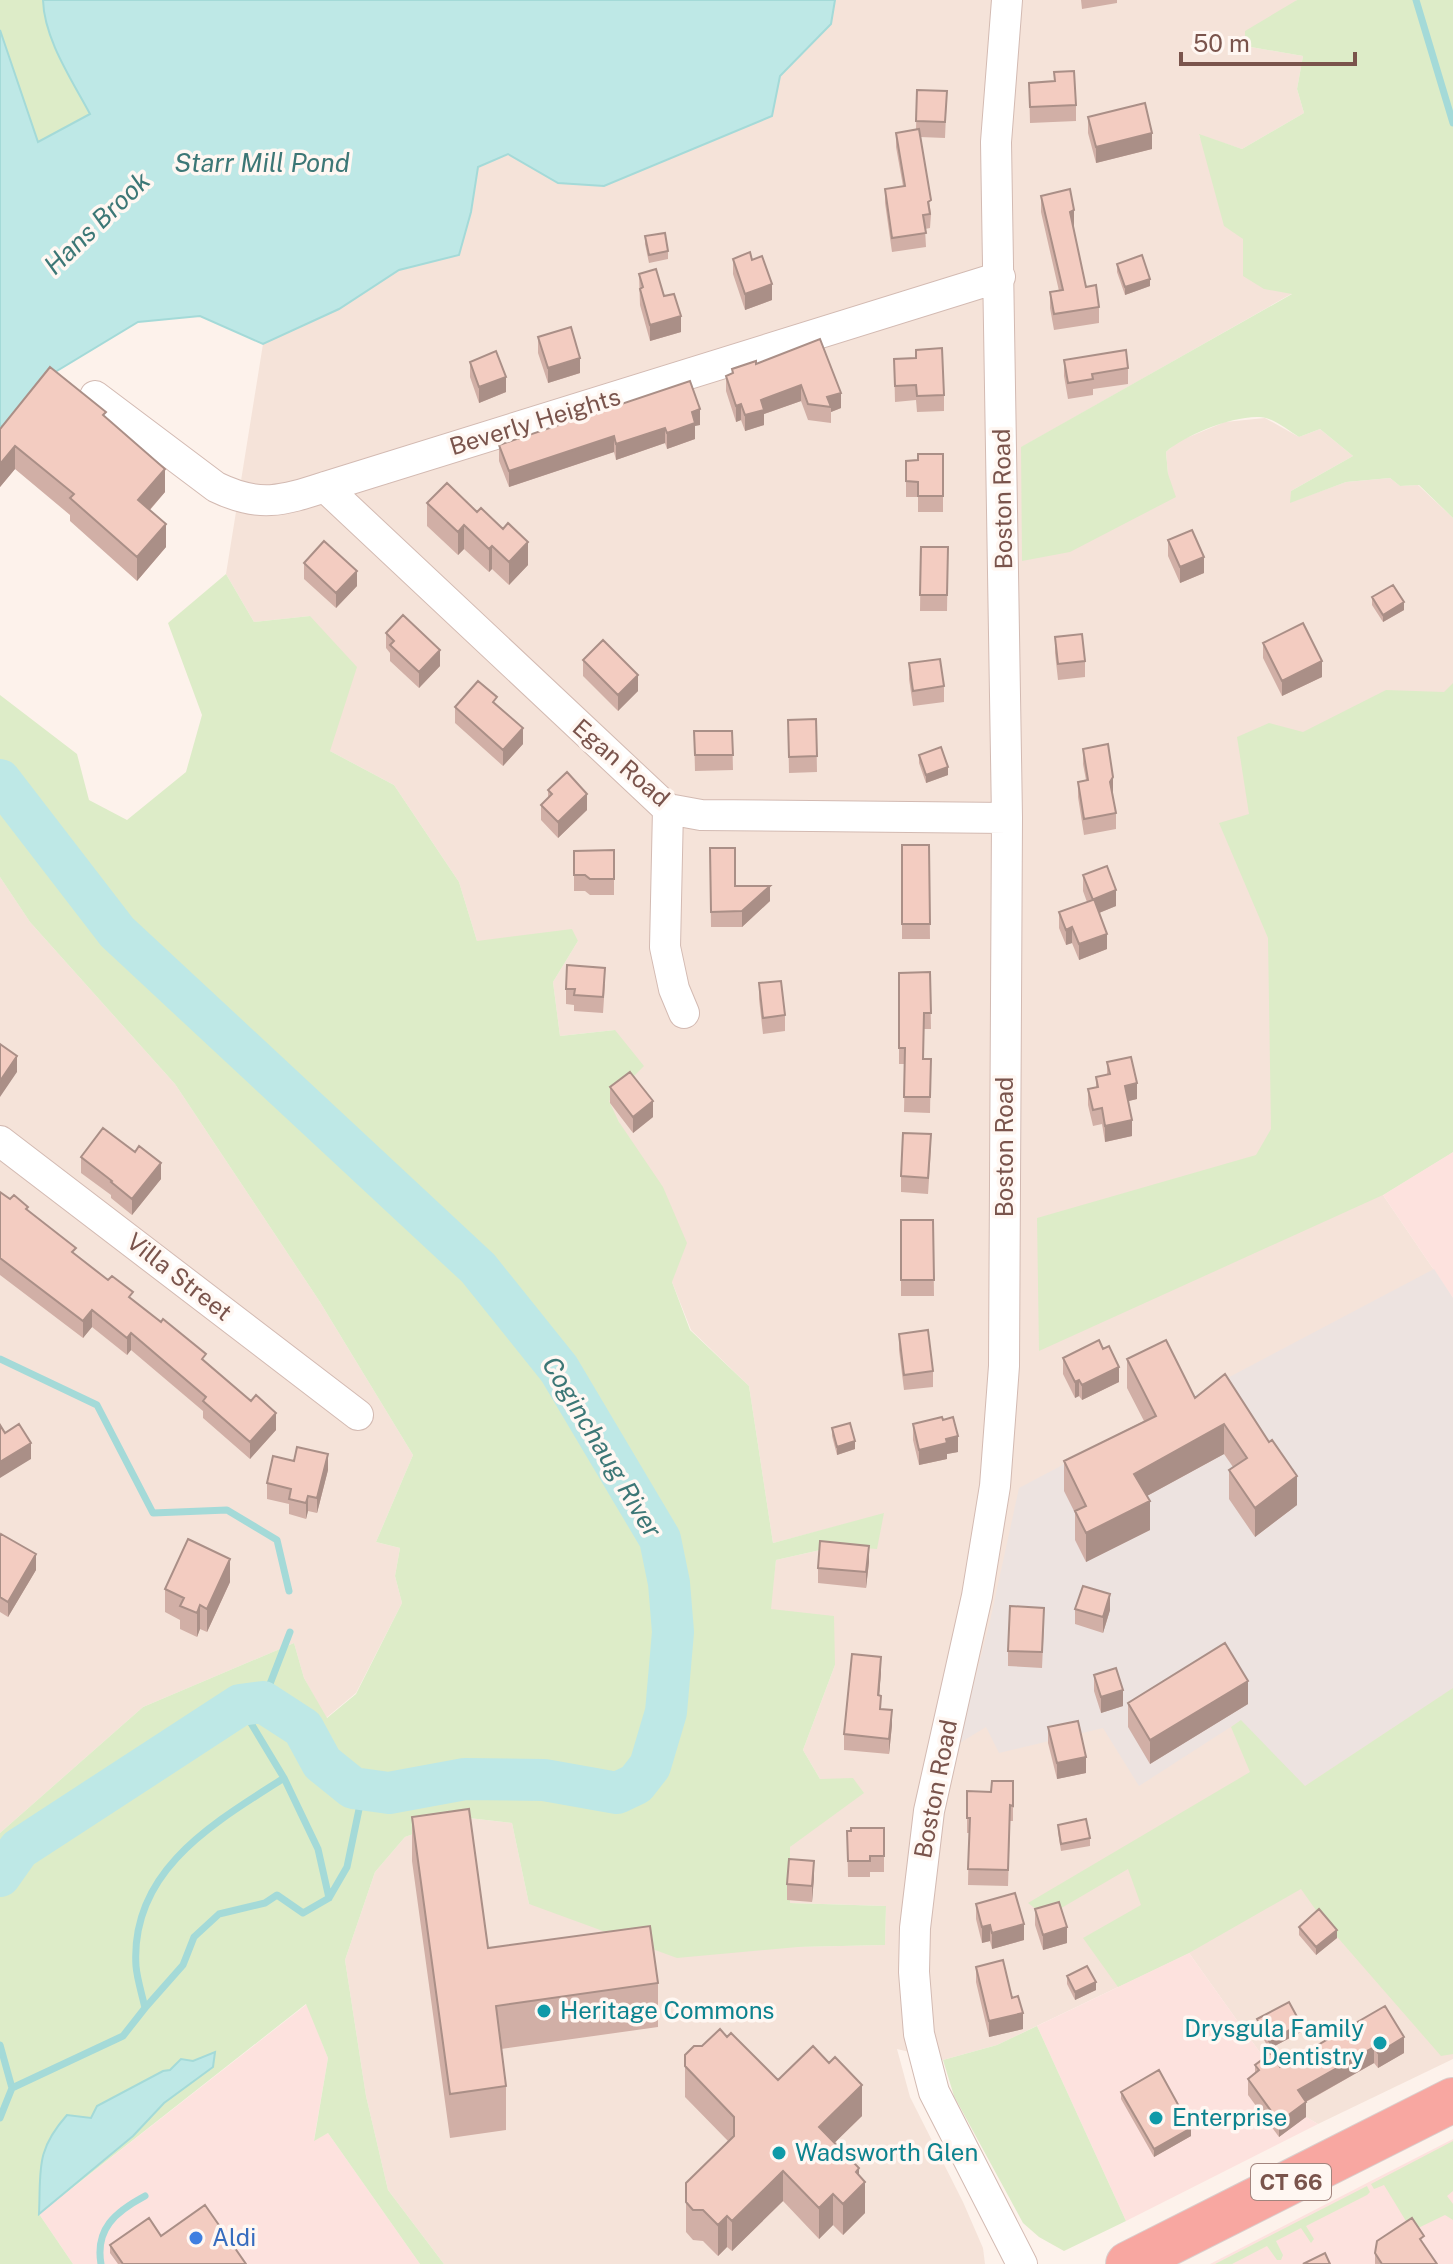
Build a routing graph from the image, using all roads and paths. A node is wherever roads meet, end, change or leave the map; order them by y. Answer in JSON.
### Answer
{"nodes":[{"id":1,"x":1007,"y":0,"type":"edge"},
{"id":2,"x":1000,"y":277,"type":"junction"},
{"id":3,"x":95,"y":396,"type":"dead end"},
{"id":4,"x":325,"y":487,"type":"junction"},
{"id":5,"x":668,"y":809,"type":"junction"},
{"id":6,"x":1007,"y":818,"type":"junction"},
{"id":7,"x":684,"y":1013,"type":"dead end"},
{"id":8,"x":0,"y":1141,"type":"edge"},
{"id":9,"x":358,"y":1415,"type":"dead end"},
{"id":10,"x":1453,"y":2100,"type":"edge"},
{"id":11,"x":1022,"y":2264,"type":"edge"},
{"id":12,"x":1128,"y":2264,"type":"edge"}],
"edges":[{"from":1,"to":2,"type":"street","name":"Boston Road"},
{"from":2,"to":4,"type":"street","name":"Beverly Heights"},
{"from":2,"to":6,"type":"street","name":"Boston Road"},
{"from":3,"to":4,"type":"street","name":"Beverly Heights"},
{"from":4,"to":5,"type":"street","name":"Egan Road"},
{"from":5,"to":6,"type":"street","name":"Egan Road"},
{"from":5,"to":7,"type":"street"},
{"from":6,"to":11,"type":"street","name":"Boston Road"},
{"from":8,"to":9,"type":"street","name":"Villa Street"},
{"from":10,"to":12,"type":"highway","number":"CT 66"}]}
